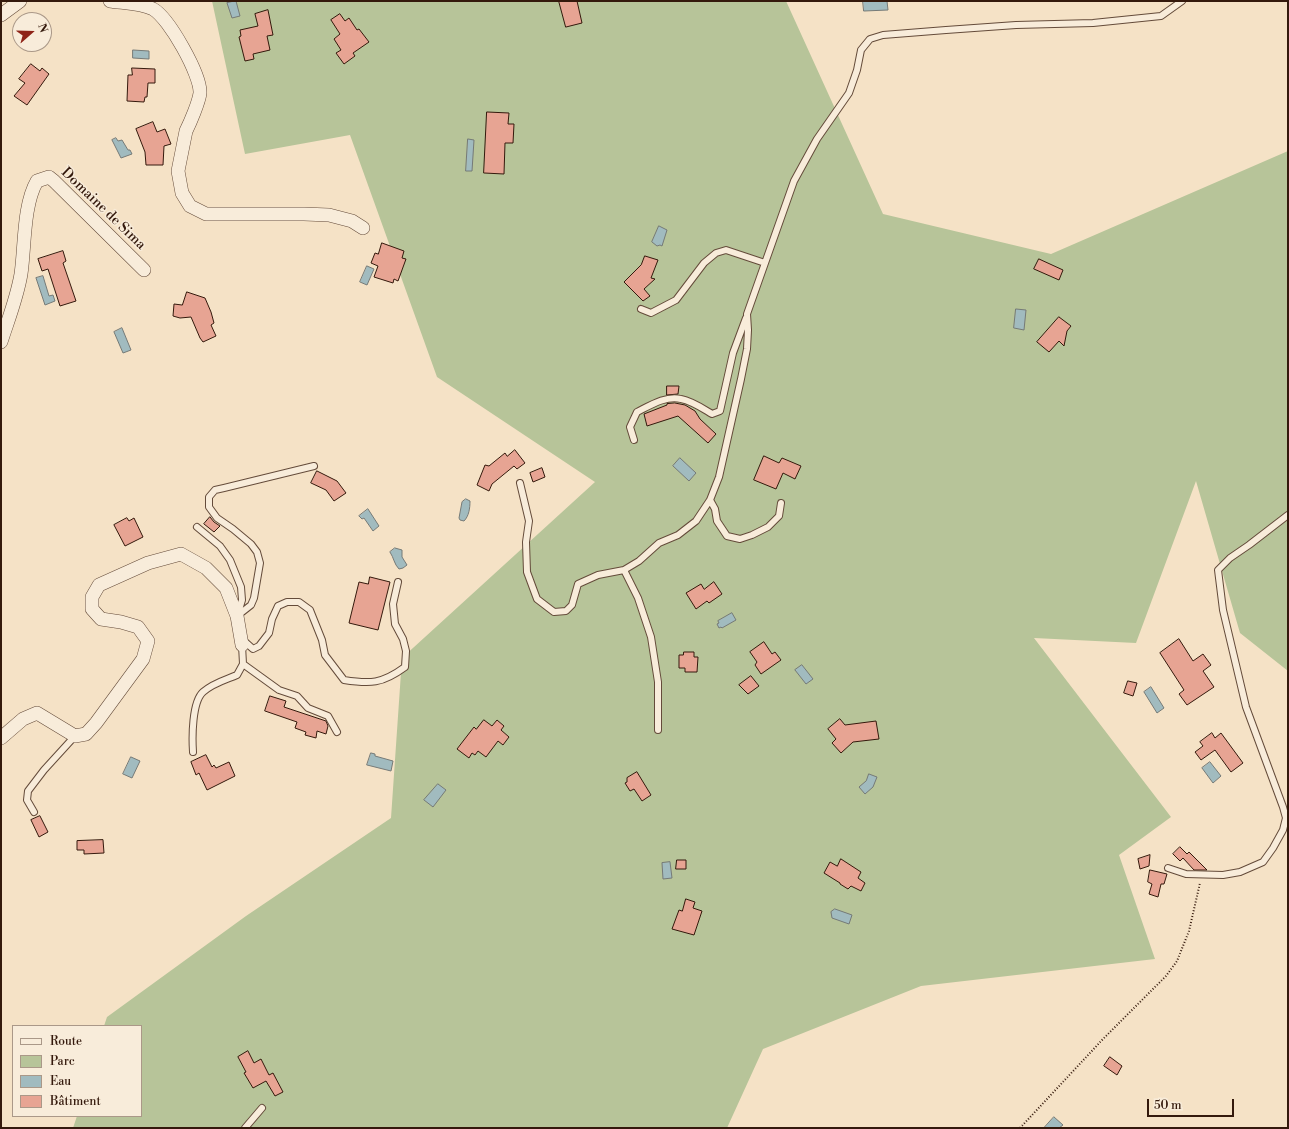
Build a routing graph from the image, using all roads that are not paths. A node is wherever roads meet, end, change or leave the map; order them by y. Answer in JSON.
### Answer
{"nodes":[{"id":1,"x":20,"y":1,"type":"edge"},
{"id":2,"x":110,"y":1,"type":"edge"},
{"id":3,"x":1182,"y":1,"type":"edge"},
{"id":4,"x":1,"y":15,"type":"edge"},
{"id":5,"x":363,"y":228,"type":"dead end"},
{"id":6,"x":765,"y":263,"type":"junction"},
{"id":7,"x":144,"y":270,"type":"dead end"},
{"id":8,"x":641,"y":308,"type":"dead end"},
{"id":9,"x":747,"y":314,"type":"junction"},
{"id":10,"x":1,"y":342,"type":"edge"},
{"id":11,"x":634,"y":440,"type":"dead end"},
{"id":12,"x":314,"y":466,"type":"dead end"},
{"id":13,"x":520,"y":483,"type":"dead end"},
{"id":14,"x":710,"y":500,"type":"junction"},
{"id":15,"x":781,"y":503,"type":"dead end"},
{"id":16,"x":1288,"y":515,"type":"edge"},
{"id":17,"x":197,"y":527,"type":"dead end"},
{"id":18,"x":624,"y":570,"type":"junction"},
{"id":19,"x":398,"y":582,"type":"dead end"},
{"id":20,"x":237,"y":616,"type":"junction"},
{"id":21,"x":241,"y":641,"type":"junction"},
{"id":22,"x":243,"y":664,"type":"junction"},
{"id":23,"x":658,"y":730,"type":"dead end"},
{"id":24,"x":337,"y":732,"type":"dead end"},
{"id":25,"x":75,"y":736,"type":"junction"},
{"id":26,"x":1,"y":738,"type":"edge"},
{"id":27,"x":192,"y":752,"type":"dead end"},
{"id":28,"x":34,"y":812,"type":"dead end"},
{"id":29,"x":1168,"y":868,"type":"dead end"},
{"id":30,"x":262,"y":1108,"type":"dead end"},
{"id":31,"x":245,"y":1128,"type":"edge"}],
"edges":[{"from":1,"to":4,"type":"street"},
{"from":2,"to":5,"type":"street"},
{"from":3,"to":6,"type":"lane"},
{"from":6,"to":8,"type":"lane"},
{"from":6,"to":9,"type":"lane"},
{"from":7,"to":10,"type":"street","name":"Domaine de Sima"},
{"from":9,"to":11,"type":"lane"},
{"from":9,"to":14,"type":"lane"},
{"from":12,"to":20,"type":"lane"},
{"from":13,"to":18,"type":"lane"},
{"from":14,"to":15,"type":"lane"},
{"from":14,"to":18,"type":"lane"},
{"from":16,"to":29,"type":"lane"},
{"from":17,"to":20,"type":"lane"},
{"from":18,"to":23,"type":"lane"},
{"from":19,"to":21,"type":"lane"},
{"from":20,"to":21,"type":"street"},
{"from":20,"to":25,"type":"street"},
{"from":21,"to":22,"type":"lane"},
{"from":22,"to":24,"type":"lane"},
{"from":22,"to":27,"type":"lane"},
{"from":25,"to":26,"type":"street"},
{"from":25,"to":28,"type":"lane"},
{"from":30,"to":31,"type":"lane"}]}
